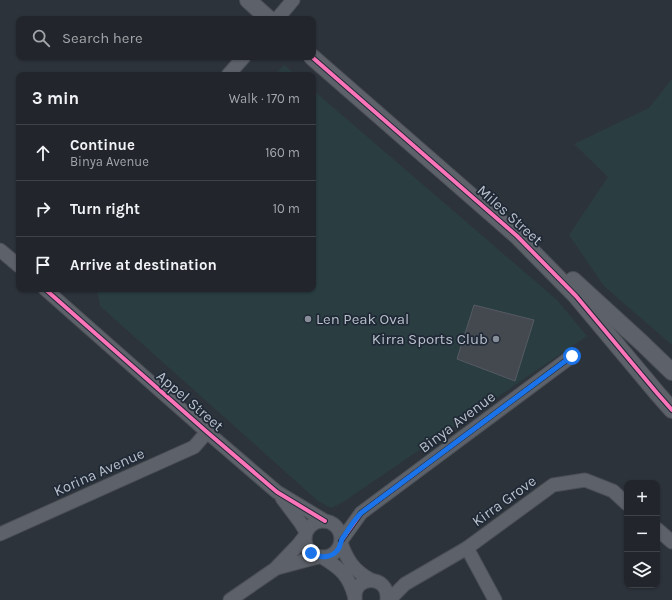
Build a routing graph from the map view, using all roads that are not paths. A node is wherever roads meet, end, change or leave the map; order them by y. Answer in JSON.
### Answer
{"nodes":[{"id":1,"x":248,"y":0,"type":"edge"},
{"id":2,"x":293,"y":0,"type":"edge"},
{"id":3,"x":266,"y":16,"type":"edge"},
{"id":4,"x":280,"y":16,"type":"edge"},
{"id":5,"x":241,"y":60,"type":"edge"},
{"id":6,"x":315,"y":60,"type":"edge"},
{"id":7,"x":231,"y":72,"type":"edge"},
{"id":8,"x":517,"y":236,"type":"junction"},
{"id":9,"x":0,"y":250,"type":"edge"},
{"id":10,"x":16,"y":263,"type":"edge"},
{"id":11,"x":48,"y":292,"type":"edge"},
{"id":12,"x":572,"y":356,"type":"dead end"},
{"id":13,"x":672,"y":372,"type":"edge"},
{"id":14,"x":672,"y":410,"type":"edge"},
{"id":15,"x":207,"y":432,"type":"junction"},
{"id":16,"x":277,"y":492,"type":"junction"},
{"id":17,"x":624,"y":501,"type":"edge"},
{"id":18,"x":361,"y":513,"type":"junction"},
{"id":19,"x":327,"y":521,"type":"junction"},
{"id":20,"x":660,"y":532,"type":"edge"},
{"id":21,"x":0,"y":534,"type":"edge"},
{"id":22,"x":305,"y":534,"type":"junction"},
{"id":23,"x":341,"y":542,"type":"junction"},
{"id":24,"x":672,"y":542,"type":"edge"},
{"id":25,"x":467,"y":548,"type":"junction"},
{"id":26,"x":320,"y":557,"type":"junction"},
{"id":27,"x":275,"y":569,"type":"junction"},
{"id":28,"x":373,"y":581,"type":"junction"},
{"id":29,"x":405,"y":584,"type":"junction"},
{"id":30,"x":355,"y":599,"type":"edge"},
{"id":31,"x":230,"y":600,"type":"edge"},
{"id":32,"x":388,"y":600,"type":"edge"},
{"id":33,"x":495,"y":600,"type":"edge"}],
"edges":[{"from":1,"to":3,"type":"street"},
{"from":2,"to":4,"type":"street"},
{"from":5,"to":7,"type":"street"},
{"from":6,"to":8,"type":"street","name":"Miles Street"},
{"from":8,"to":13,"type":"street","name":"Miles Street"},
{"from":8,"to":14,"type":"street","name":"Miles Street"},
{"from":9,"to":10,"type":"street"},
{"from":11,"to":15,"type":"street","name":"Appel Street"},
{"from":12,"to":18,"type":"street","name":"Binya Avenue"},
{"from":15,"to":16,"type":"street","name":"Appel Street"},
{"from":15,"to":21,"type":"street","name":"Korina Avenue"},
{"from":16,"to":19,"type":"street","name":"Appel Street"},
{"from":16,"to":22,"type":"street","name":"Appel Street"},
{"from":17,"to":25,"type":"street","name":"Kirra Grove"},
{"from":18,"to":19,"type":"street","name":"Binya Avenue"},
{"from":18,"to":23,"type":"street","name":"Binya Avenue"},
{"from":19,"to":22,"type":"street"},
{"from":19,"to":23,"type":"street"},
{"from":20,"to":24,"type":"street"},
{"from":22,"to":26,"type":"street"},
{"from":22,"to":27,"type":"street"},
{"from":23,"to":26,"type":"street"},
{"from":23,"to":28,"type":"street"},
{"from":25,"to":29,"type":"street","name":"Kirra Grove"},
{"from":25,"to":33,"type":"street"},
{"from":26,"to":27,"type":"street"},
{"from":26,"to":30,"type":"street"},
{"from":27,"to":31,"type":"street"},
{"from":28,"to":29,"type":"street"},
{"from":28,"to":30,"type":"street"},
{"from":28,"to":32,"type":"street"},
{"from":29,"to":32,"type":"street","name":"Kirra Grove"}]}
